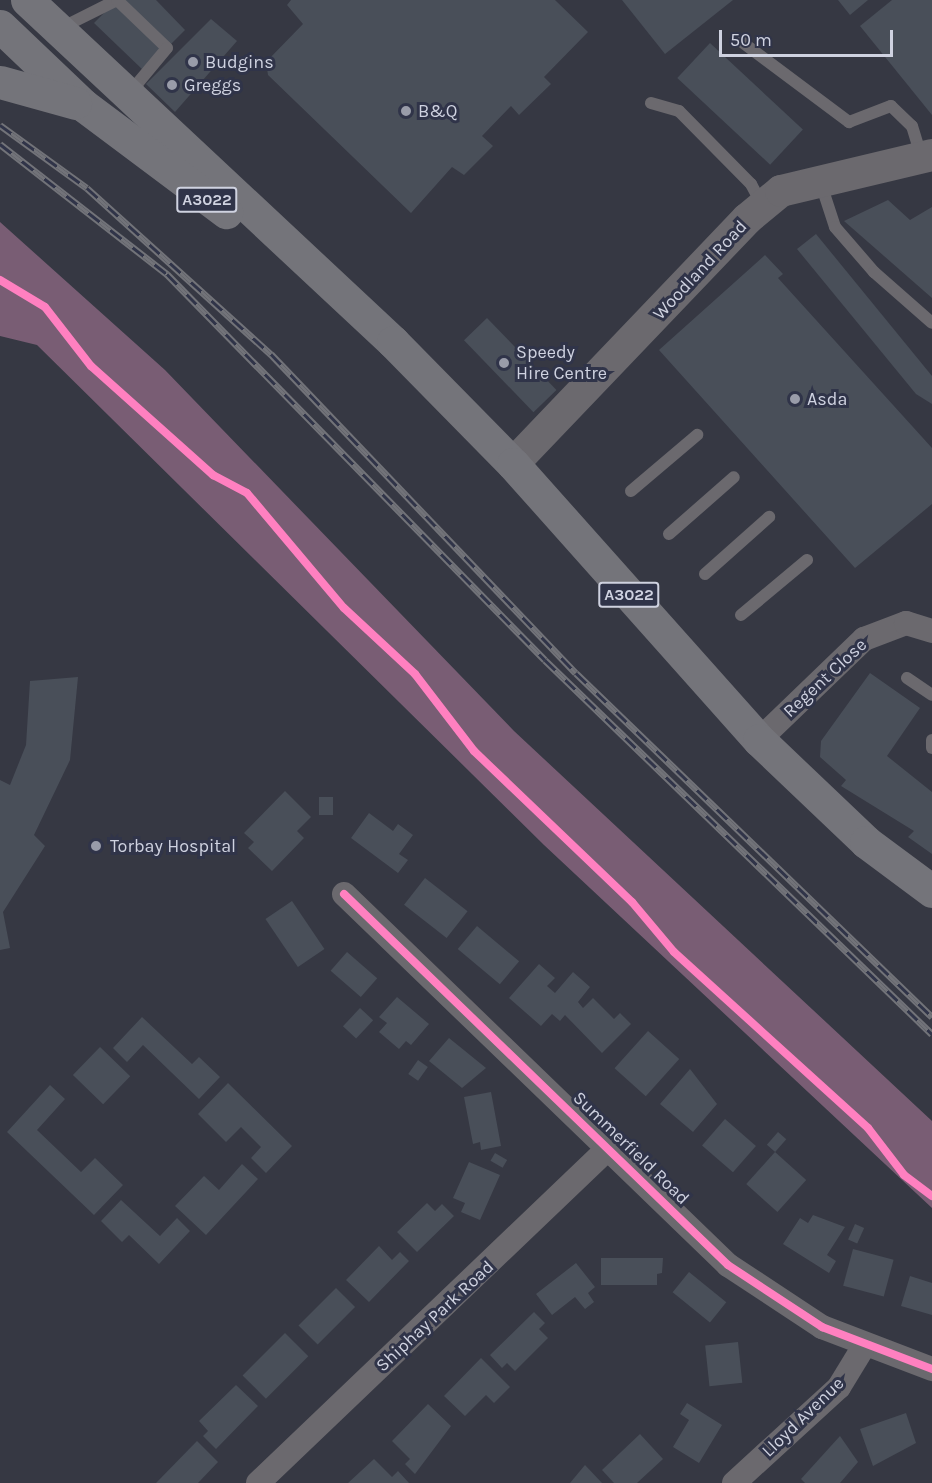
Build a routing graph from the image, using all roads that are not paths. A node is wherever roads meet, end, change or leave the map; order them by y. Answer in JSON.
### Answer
{"nodes":[{"id":1,"x":27,"y":0,"type":"edge"},
{"id":2,"x":0,"y":26,"type":"edge"},
{"id":3,"x":57,"y":30,"type":"junction"},
{"id":4,"x":742,"y":42,"type":"dead end"},
{"id":5,"x":0,"y":82,"type":"edge"},
{"id":6,"x":651,"y":103,"type":"dead end"},
{"id":7,"x":83,"y":105,"type":"junction"},
{"id":8,"x":142,"y":113,"type":"junction"},
{"id":9,"x":927,"y":156,"type":"edge"},
{"id":10,"x":820,"y":182,"type":"junction"},
{"id":11,"x":762,"y":206,"type":"junction"},
{"id":12,"x":337,"y":287,"type":"junction"},
{"id":13,"x":932,"y":323,"type":"edge"},
{"id":14,"x":697,"y":435,"type":"dead end"},
{"id":15,"x":513,"y":464,"type":"junction"},
{"id":16,"x":734,"y":477,"type":"dead end"},
{"id":17,"x":631,"y":491,"type":"dead end"},
{"id":18,"x":769,"y":517,"type":"dead end"},
{"id":19,"x":669,"y":534,"type":"dead end"},
{"id":20,"x":807,"y":560,"type":"dead end"},
{"id":21,"x":705,"y":574,"type":"dead end"},
{"id":22,"x":741,"y":615,"type":"dead end"},
{"id":23,"x":932,"y":630,"type":"edge"},
{"id":24,"x":907,"y":678,"type":"dead end"},
{"id":25,"x":932,"y":696,"type":"edge"},
{"id":26,"x":759,"y":740,"type":"junction"},
{"id":27,"x":932,"y":740,"type":"edge"},
{"id":28,"x":932,"y":748,"type":"edge"},
{"id":29,"x":932,"y":891,"type":"edge"},
{"id":30,"x":344,"y":894,"type":"dead end"},
{"id":31,"x":610,"y":1147,"type":"junction"},
{"id":32,"x":864,"y":1346,"type":"junction"},
{"id":33,"x":932,"y":1369,"type":"edge"},
{"id":34,"x":258,"y":1483,"type":"edge"},
{"id":35,"x":734,"y":1483,"type":"edge"}],
"edges":[{"from":1,"to":3,"type":"main road","number":"A3022"},
{"from":2,"to":7,"type":"main road","number":"A3022"},
{"from":3,"to":8,"type":"main road","number":"A3022"},
{"from":3,"to":8,"type":"lane"},
{"from":4,"to":9,"type":"lane"},
{"from":5,"to":7,"type":"main road"},
{"from":6,"to":11,"type":"lane"},
{"from":7,"to":12,"type":"main road","number":"A3022"},
{"from":8,"to":12,"type":"main road","number":"A3022"},
{"from":9,"to":10,"type":"street","name":"Woodland Road"},
{"from":10,"to":11,"type":"street","name":"Woodland Road"},
{"from":10,"to":13,"type":"lane"},
{"from":11,"to":15,"type":"street","name":"Woodland Road"},
{"from":12,"to":15,"type":"main road","number":"A3022"},
{"from":14,"to":17,"type":"lane"},
{"from":15,"to":26,"type":"main road","number":"A3022"},
{"from":16,"to":19,"type":"lane"},
{"from":18,"to":21,"type":"lane"},
{"from":20,"to":22,"type":"lane"},
{"from":23,"to":26,"type":"street","name":"Regent Close"},
{"from":24,"to":25,"type":"lane"},
{"from":26,"to":29,"type":"main road","number":"A3022"},
{"from":27,"to":28,"type":"lane"},
{"from":30,"to":31,"type":"street","name":"Summerfield Road"},
{"from":31,"to":32,"type":"street","name":"Summerfield Road"},
{"from":31,"to":34,"type":"street","name":"Shiphay Park Road"},
{"from":32,"to":33,"type":"street","name":"Summerfield Road"},
{"from":32,"to":35,"type":"street","name":"Lloyd Avenue"}]}
